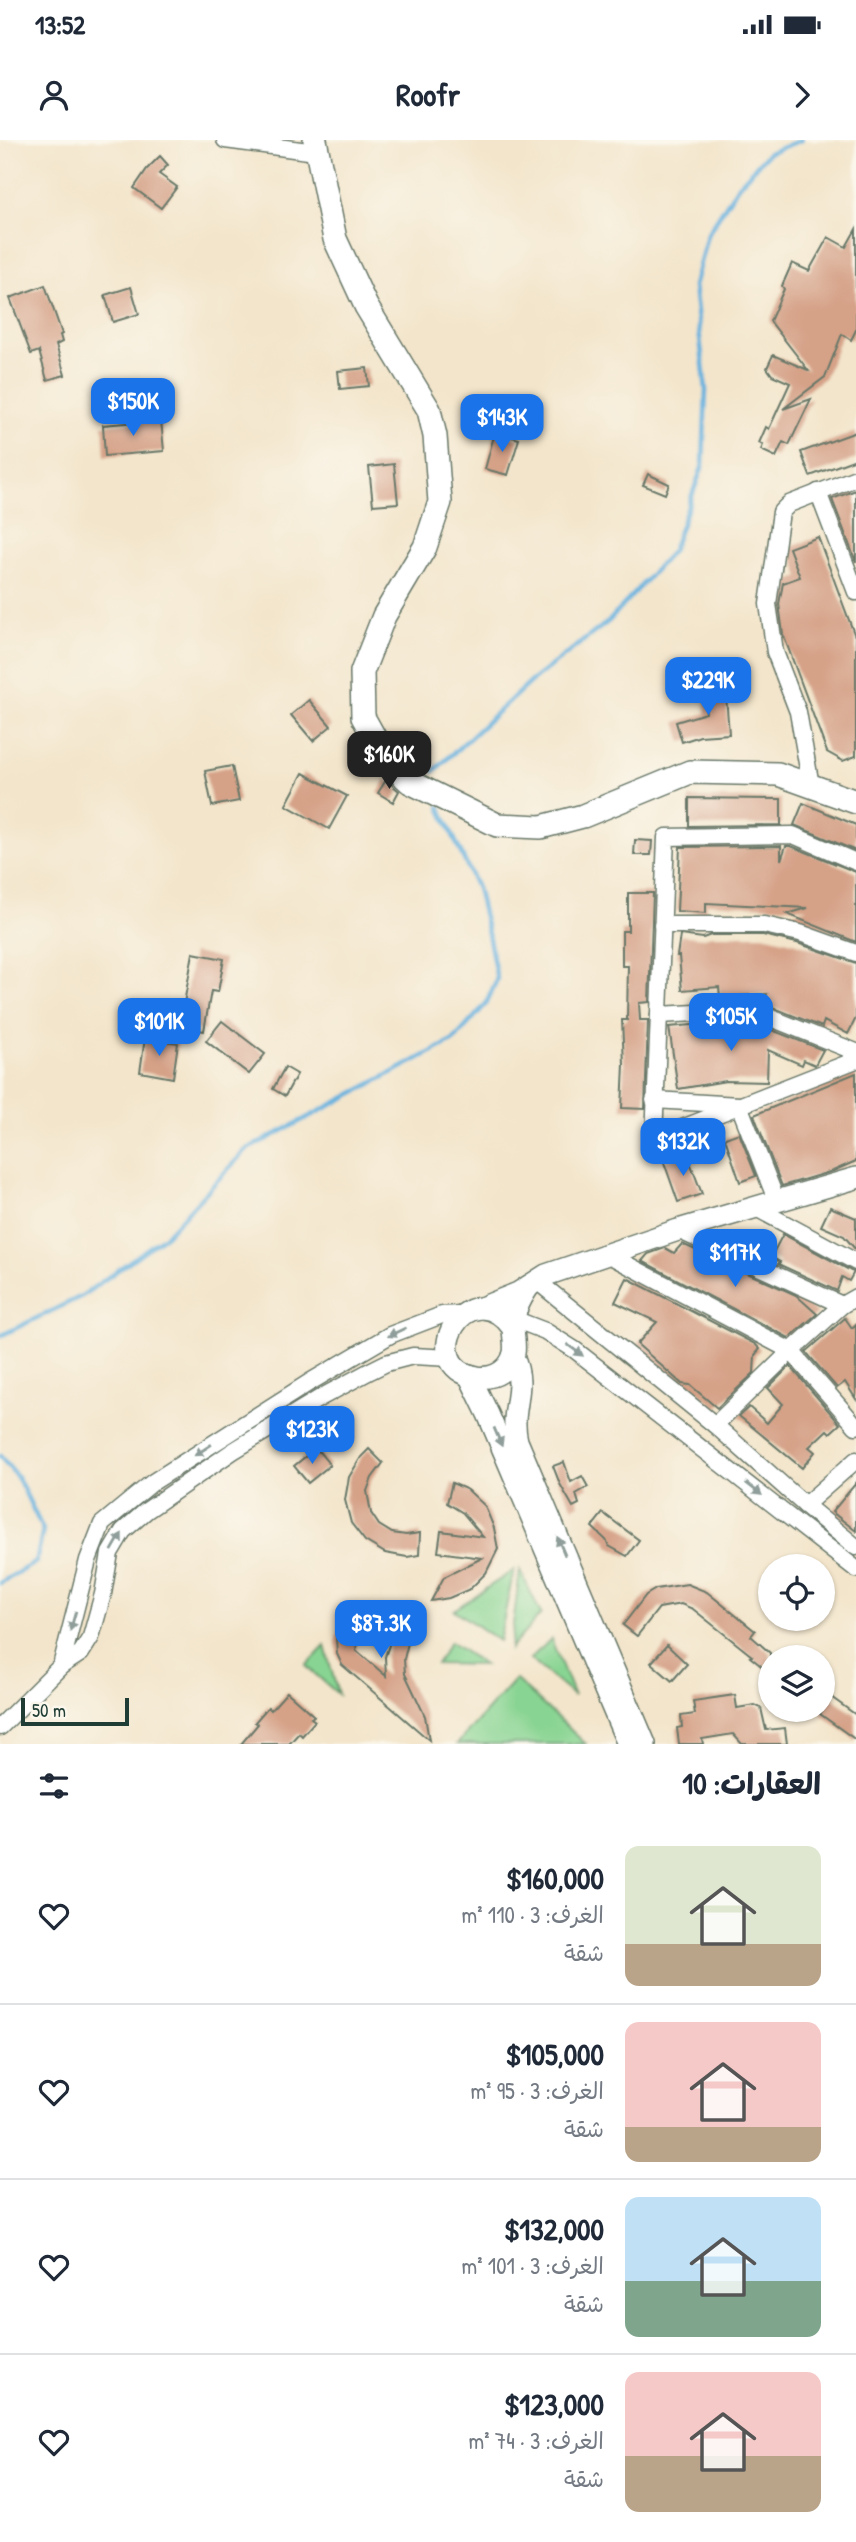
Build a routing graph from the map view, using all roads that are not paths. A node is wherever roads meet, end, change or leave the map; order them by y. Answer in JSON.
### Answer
{"nodes":[{"id":1,"x":225,"y":140,"type":"edge"},
{"id":2,"x":316,"y":146,"type":"edge"},
{"id":3,"x":856,"y":478,"type":"edge"},
{"id":4,"x":818,"y":492,"type":"junction"},
{"id":5,"x":856,"y":592,"type":"edge"},
{"id":6,"x":811,"y":786,"type":"junction"},
{"id":7,"x":856,"y":802,"type":"edge"},
{"id":8,"x":856,"y":862,"type":"edge"},
{"id":9,"x":662,"y":925,"type":"junction"},
{"id":10,"x":856,"y":953,"type":"edge"},
{"id":11,"x":659,"y":1015,"type":"junction"},
{"id":12,"x":856,"y":1052,"type":"edge"},
{"id":13,"x":856,"y":1060,"type":"edge"},
{"id":14,"x":654,"y":1100,"type":"junction"},
{"id":15,"x":739,"y":1105,"type":"junction"},
{"id":16,"x":856,"y":1178,"type":"edge"},
{"id":17,"x":768,"y":1205,"type":"junction"},
{"id":18,"x":678,"y":1230,"type":"junction"},
{"id":19,"x":607,"y":1254,"type":"junction"},
{"id":20,"x":856,"y":1262,"type":"edge"},
{"id":21,"x":533,"y":1284,"type":"junction"},
{"id":22,"x":849,"y":1301,"type":"edge"},
{"id":23,"x":472,"y":1311,"type":"junction"},
{"id":24,"x":514,"y":1323,"type":"junction"},
{"id":25,"x":791,"y":1351,"type":"junction"},
{"id":26,"x":513,"y":1357,"type":"junction"},
{"id":27,"x":451,"y":1358,"type":"junction"},
{"id":28,"x":468,"y":1375,"type":"junction"},
{"id":29,"x":715,"y":1425,"type":"junction"},
{"id":30,"x":856,"y":1426,"type":"edge"},
{"id":31,"x":856,"y":1460,"type":"edge"},
{"id":32,"x":805,"y":1505,"type":"junction"},
{"id":33,"x":856,"y":1546,"type":"edge"},
{"id":34,"x":856,"y":1569,"type":"edge"},
{"id":35,"x":61,"y":1666,"type":"junction"},
{"id":36,"x":0,"y":1727,"type":"edge"},
{"id":37,"x":628,"y":1744,"type":"edge"},
{"id":38,"x":645,"y":1744,"type":"edge"}],
"edges":[{"from":1,"to":2,"type":"street"},
{"from":2,"to":6,"type":"main road"},
{"from":3,"to":4,"type":"street"},
{"from":4,"to":5,"type":"street"},
{"from":4,"to":6,"type":"street"},
{"from":6,"to":7,"type":"main road"},
{"from":8,"to":9,"type":"street"},
{"from":9,"to":10,"type":"street"},
{"from":9,"to":11,"type":"street"},
{"from":11,"to":12,"type":"street"},
{"from":11,"to":14,"type":"street"},
{"from":13,"to":15,"type":"street"},
{"from":14,"to":15,"type":"street"},
{"from":14,"to":15,"type":"street"},
{"from":15,"to":17,"type":"street"},
{"from":16,"to":17,"type":"street"},
{"from":17,"to":18,"type":"street"},
{"from":17,"to":20,"type":"street"},
{"from":18,"to":19,"type":"street"},
{"from":18,"to":22,"type":"street"},
{"from":19,"to":21,"type":"street"},
{"from":19,"to":25,"type":"street"},
{"from":21,"to":23,"type":"street"},
{"from":21,"to":24,"type":"street"},
{"from":21,"to":29,"type":"street"},
{"from":22,"to":25,"type":"street"},
{"from":23,"to":24,"type":"street"},
{"from":23,"to":27,"type":"street"},
{"from":23,"to":35,"type":"street","one_way":true},
{"from":24,"to":26,"type":"street"},
{"from":24,"to":34,"type":"street","one_way":true},
{"from":25,"to":29,"type":"street"},
{"from":25,"to":30,"type":"street"},
{"from":26,"to":28,"type":"street"},
{"from":38,"to":26,"type":"street","one_way":true},
{"from":27,"to":28,"type":"street"},
{"from":35,"to":27,"type":"street","one_way":true},
{"from":28,"to":37,"type":"street","one_way":true},
{"from":29,"to":32,"type":"street"},
{"from":31,"to":32,"type":"street"},
{"from":32,"to":33,"type":"street"},
{"from":35,"to":36,"type":"street"}]}
